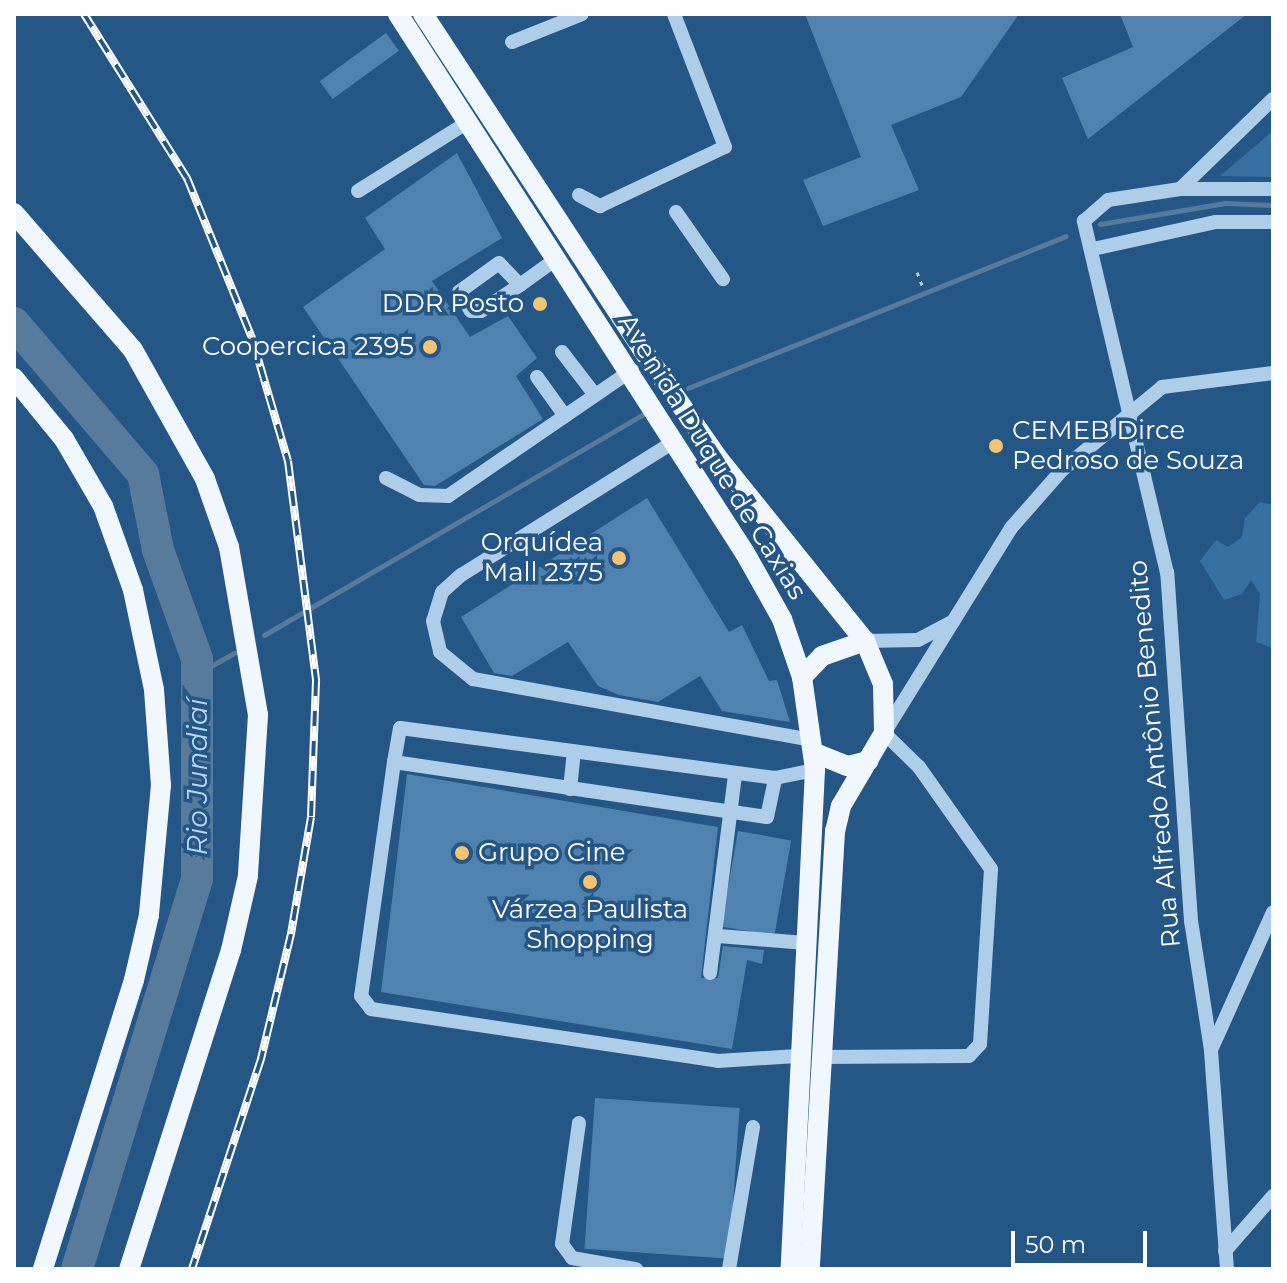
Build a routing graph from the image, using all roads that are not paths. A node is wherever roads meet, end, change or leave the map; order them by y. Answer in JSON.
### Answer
{"nodes":[{"id":1,"x":398,"y":14,"type":"edge"},
{"id":2,"x":423,"y":14,"type":"edge"},
{"id":3,"x":582,"y":14,"type":"edge"},
{"id":4,"x":674,"y":14,"type":"edge"},
{"id":5,"x":512,"y":42,"type":"dead end"},
{"id":6,"x":1273,"y":99,"type":"edge"},
{"id":7,"x":468,"y":122,"type":"junction"},
{"id":8,"x":1180,"y":189,"type":"junction"},
{"id":9,"x":1273,"y":189,"type":"edge"},
{"id":10,"x":358,"y":191,"type":"dead end"},
{"id":11,"x":579,"y":195,"type":"dead end"},
{"id":12,"x":676,"y":212,"type":"dead end"},
{"id":13,"x":14,"y":213,"type":"edge"},
{"id":14,"x":1273,"y":222,"type":"edge"},
{"id":15,"x":1093,"y":249,"type":"junction"},
{"id":16,"x":556,"y":259,"type":"junction"},
{"id":17,"x":723,"y":279,"type":"dead end"},
{"id":18,"x":520,"y":285,"type":"dead end"},
{"id":19,"x":562,"y":352,"type":"dead end"},
{"id":20,"x":632,"y":370,"type":"junction"},
{"id":21,"x":1273,"y":373,"type":"edge"},
{"id":22,"x":537,"y":377,"type":"dead end"},
{"id":23,"x":14,"y":378,"type":"edge"},
{"id":24,"x":595,"y":395,"type":"junction"},
{"id":25,"x":1130,"y":408,"type":"junction"},
{"id":26,"x":565,"y":416,"type":"junction"},
{"id":27,"x":675,"y":441,"type":"junction"},
{"id":28,"x":386,"y":478,"type":"dead end"},
{"id":29,"x":953,"y":621,"type":"junction"},
{"id":30,"x":865,"y":641,"type":"junction"},
{"id":31,"x":802,"y":677,"type":"junction"},
{"id":32,"x":884,"y":733,"type":"junction"},
{"id":33,"x":574,"y":753,"type":"junction"},
{"id":34,"x":814,"y":754,"type":"junction"},
{"id":35,"x":868,"y":761,"type":"junction"},
{"id":36,"x":394,"y":762,"type":"junction"},
{"id":37,"x":735,"y":775,"type":"junction"},
{"id":38,"x":775,"y":778,"type":"junction"},
{"id":39,"x":570,"y":789,"type":"junction"},
{"id":40,"x":730,"y":812,"type":"junction"},
{"id":41,"x":1273,"y":912,"type":"edge"},
{"id":42,"x":718,"y":936,"type":"junction"},
{"id":43,"x":806,"y":943,"type":"junction"},
{"id":44,"x":710,"y":973,"type":"dead end"},
{"id":45,"x":1211,"y":1050,"type":"junction"},
{"id":46,"x":797,"y":1056,"type":"junction"},
{"id":47,"x":819,"y":1057,"type":"junction"},
{"id":48,"x":579,"y":1123,"type":"dead end"},
{"id":49,"x":753,"y":1127,"type":"dead end"},
{"id":50,"x":1273,"y":1196,"type":"edge"},
{"id":51,"x":1225,"y":1251,"type":"junction"},
{"id":52,"x":43,"y":1269,"type":"edge"},
{"id":53,"x":129,"y":1269,"type":"edge"},
{"id":54,"x":636,"y":1269,"type":"edge"},
{"id":55,"x":729,"y":1269,"type":"edge"},
{"id":56,"x":791,"y":1269,"type":"edge"},
{"id":57,"x":810,"y":1269,"type":"edge"},
{"id":58,"x":1227,"y":1269,"type":"edge"}],
"edges":[{"from":1,"to":7,"type":"main road","name":"Avenida Duque de Caxias"},
{"from":2,"to":30,"type":"main road","name":"Avenida Duque de Caxias"},
{"from":3,"to":5,"type":"street"},
{"from":4,"to":11,"type":"street"},
{"from":6,"to":8,"type":"street"},
{"from":7,"to":10,"type":"street"},
{"from":7,"to":16,"type":"main road","name":"Avenida Duque de Caxias"},
{"from":8,"to":9,"type":"street","name":"Rua Alfredo Antônio Benedito"},
{"from":8,"to":15,"type":"street","name":"Rua Alfredo Antônio Benedito"},
{"from":12,"to":17,"type":"street"},
{"from":13,"to":53,"type":"main road"},
{"from":14,"to":15,"type":"street"},
{"from":15,"to":25,"type":"street","name":"Rua Alfredo Antônio Benedito"},
{"from":16,"to":18,"type":"street"},
{"from":16,"to":20,"type":"main road","name":"Avenida Duque de Caxias"},
{"from":19,"to":24,"type":"street"},
{"from":20,"to":24,"type":"street"},
{"from":20,"to":27,"type":"main road","name":"Avenida Duque de Caxias"},
{"from":21,"to":25,"type":"street"},
{"from":22,"to":26,"type":"street"},
{"from":23,"to":52,"type":"main road"},
{"from":24,"to":26,"type":"street"},
{"from":25,"to":29,"type":"street"},
{"from":25,"to":45,"type":"street","name":"Rua Alfredo Antônio Benedito"},
{"from":26,"to":28,"type":"street"},
{"from":27,"to":31,"type":"main road","name":"Avenida Duque de Caxias"},
{"from":27,"to":34,"type":"street"},
{"from":29,"to":30,"type":"street"},
{"from":29,"to":32,"type":"street"},
{"from":30,"to":31,"type":"main road"},
{"from":30,"to":32,"type":"main road"},
{"from":31,"to":34,"type":"main road","name":"Avenida Duque de Caxias"},
{"from":32,"to":35,"type":"main road"},
{"from":32,"to":47,"type":"street"},
{"from":33,"to":36,"type":"street"},
{"from":33,"to":37,"type":"street"},
{"from":33,"to":39,"type":"street"},
{"from":34,"to":35,"type":"main road"},
{"from":34,"to":38,"type":"street"},
{"from":34,"to":43,"type":"main road","name":"Avenida Duque de Caxias"},
{"from":35,"to":47,"type":"main road"},
{"from":36,"to":39,"type":"street"},
{"from":36,"to":46,"type":"street"},
{"from":37,"to":38,"type":"street"},
{"from":37,"to":40,"type":"street"},
{"from":38,"to":40,"type":"street"},
{"from":39,"to":40,"type":"street"},
{"from":40,"to":42,"type":"street"},
{"from":41,"to":45,"type":"street"},
{"from":42,"to":43,"type":"street"},
{"from":42,"to":44,"type":"street"},
{"from":43,"to":46,"type":"main road","name":"Avenida Duque de Caxias"},
{"from":45,"to":51,"type":"street","name":"Rua Alfredo Antônio Benedito"},
{"from":46,"to":56,"type":"main road","name":"Avenida Duque de Caxias"},
{"from":47,"to":57,"type":"main road"},
{"from":48,"to":54,"type":"street"},
{"from":49,"to":55,"type":"street"},
{"from":50,"to":51,"type":"street"},
{"from":51,"to":58,"type":"street"}]}
